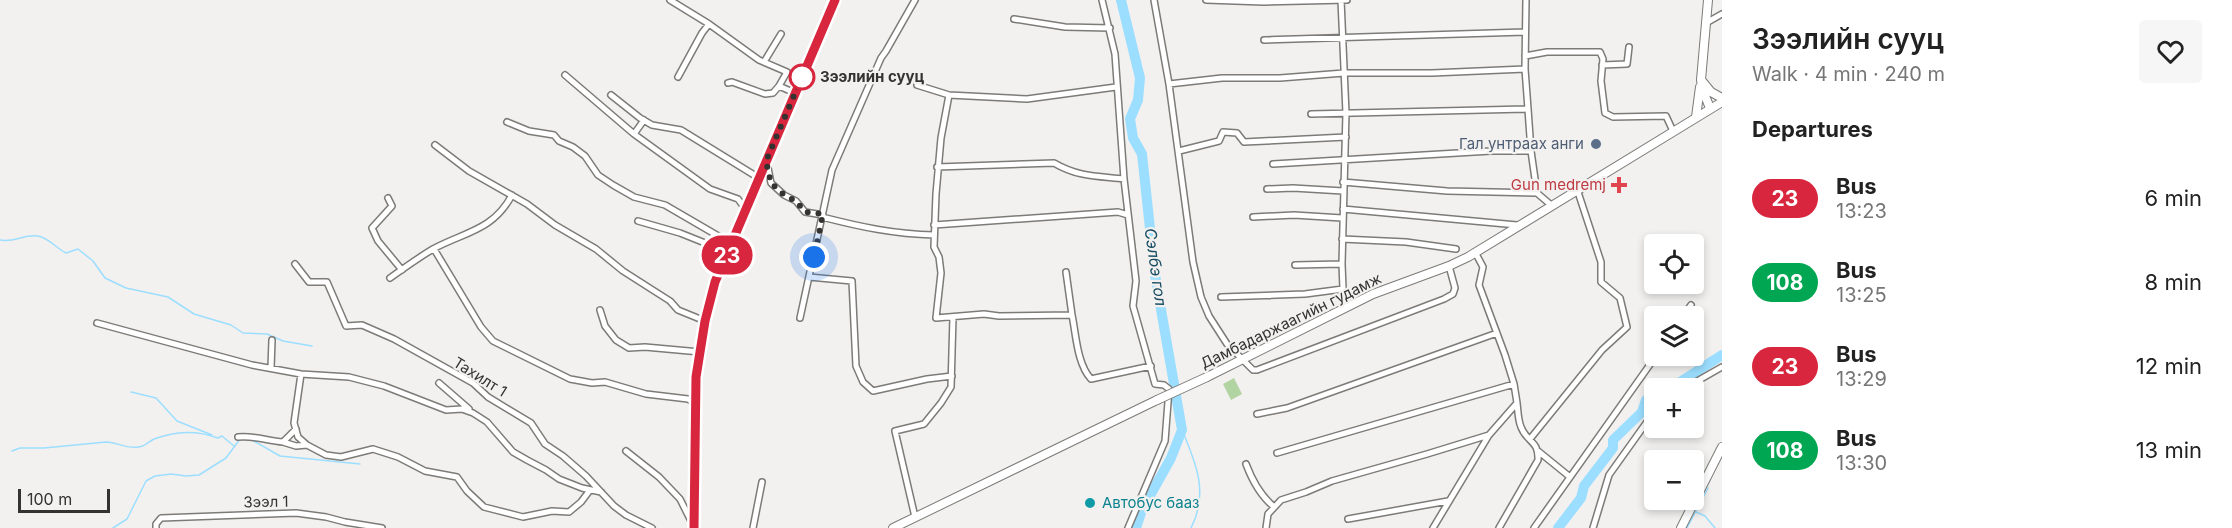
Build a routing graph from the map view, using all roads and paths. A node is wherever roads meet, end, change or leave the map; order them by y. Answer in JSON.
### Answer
{"nodes":[{"id":1,"x":670,"y":0,"type":"edge"},
{"id":2,"x":835,"y":0,"type":"edge"},
{"id":3,"x":915,"y":0,"type":"edge"},
{"id":4,"x":1102,"y":0,"type":"edge"},
{"id":5,"x":1154,"y":0,"type":"edge"},
{"id":6,"x":1206,"y":0,"type":"edge"},
{"id":7,"x":1341,"y":0,"type":"edge"},
{"id":8,"x":1347,"y":0,"type":"edge"},
{"id":9,"x":1526,"y":0,"type":"edge"},
{"id":10,"x":1708,"y":0,"type":"edge"},
{"id":11,"x":1722,"y":14,"type":"edge"},
{"id":12,"x":1014,"y":19,"type":"dead end"},
{"id":13,"x":1706,"y":23,"type":"junction"},
{"id":14,"x":709,"y":24,"type":"junction"},
{"id":15,"x":1110,"y":28,"type":"junction"},
{"id":16,"x":1525,"y":32,"type":"junction"},
{"id":17,"x":781,"y":34,"type":"dead end"},
{"id":18,"x":1341,"y":38,"type":"junction"},
{"id":19,"x":1264,"y":40,"type":"dead end"},
{"id":20,"x":1629,"y":47,"type":"dead end"},
{"id":21,"x":1525,"y":56,"type":"junction"},
{"id":22,"x":764,"y":62,"type":"junction"},
{"id":23,"x":1602,"y":65,"type":"junction"},
{"id":24,"x":1525,"y":69,"type":"junction"},
{"id":25,"x":1344,"y":73,"type":"junction"},
{"id":26,"x":565,"y":75,"type":"dead end"},
{"id":27,"x":678,"y":77,"type":"dead end"},
{"id":28,"x":1701,"y":80,"type":"junction"},
{"id":29,"x":728,"y":83,"type":"dead end"},
{"id":30,"x":1169,"y":84,"type":"junction"},
{"id":31,"x":916,"y":85,"type":"dead end"},
{"id":32,"x":779,"y":86,"type":"junction"},
{"id":33,"x":1116,"y":87,"type":"junction"},
{"id":34,"x":795,"y":93,"type":"junction"},
{"id":35,"x":611,"y":95,"type":"dead end"},
{"id":36,"x":949,"y":95,"type":"junction"},
{"id":37,"x":1722,"y":100,"type":"edge"},
{"id":38,"x":1710,"y":108,"type":"junction"},
{"id":39,"x":1528,"y":109,"type":"junction"},
{"id":40,"x":1346,"y":113,"type":"junction"},
{"id":41,"x":1311,"y":114,"type":"dead end"},
{"id":42,"x":1696,"y":117,"type":"junction"},
{"id":43,"x":644,"y":120,"type":"junction"},
{"id":44,"x":507,"y":122,"type":"dead end"},
{"id":45,"x":1673,"y":131,"type":"junction"},
{"id":46,"x":634,"y":134,"type":"junction"},
{"id":47,"x":1346,"y":137,"type":"junction"},
{"id":48,"x":435,"y":145,"type":"dead end"},
{"id":49,"x":1179,"y":151,"type":"junction"},
{"id":50,"x":1531,"y":151,"type":"junction"},
{"id":51,"x":1346,"y":159,"type":"junction"},
{"id":52,"x":766,"y":161,"type":"junction"},
{"id":53,"x":1273,"y":164,"type":"dead end"},
{"id":54,"x":937,"y":167,"type":"junction"},
{"id":55,"x":759,"y":178,"type":"junction"},
{"id":56,"x":1124,"y":179,"type":"junction"},
{"id":57,"x":1343,"y":182,"type":"junction"},
{"id":58,"x":1267,"y":189,"type":"dead end"},
{"id":59,"x":1577,"y":189,"type":"junction"},
{"id":60,"x":1343,"y":191,"type":"junction"},
{"id":61,"x":1537,"y":193,"type":"junction"},
{"id":62,"x":512,"y":195,"type":"junction"},
{"id":63,"x":388,"y":198,"type":"dead end"},
{"id":64,"x":1551,"y":205,"type":"junction"},
{"id":65,"x":1343,"y":209,"type":"junction"},
{"id":66,"x":746,"y":210,"type":"junction"},
{"id":67,"x":1128,"y":215,"type":"junction"},
{"id":68,"x":823,"y":216,"type":"junction"},
{"id":69,"x":1253,"y":217,"type":"dead end"},
{"id":70,"x":1342,"y":218,"type":"junction"},
{"id":71,"x":638,"y":220,"type":"dead end"},
{"id":72,"x":934,"y":225,"type":"junction"},
{"id":73,"x":1517,"y":225,"type":"junction"},
{"id":74,"x":934,"y":235,"type":"junction"},
{"id":75,"x":1342,"y":238,"type":"junction"},
{"id":76,"x":732,"y":244,"type":"junction"},
{"id":77,"x":434,"y":249,"type":"junction"},
{"id":78,"x":1456,"y":249,"type":"dead end"},
{"id":79,"x":1475,"y":252,"type":"junction"},
{"id":80,"x":295,"y":264,"type":"dead end"},
{"id":81,"x":1342,"y":264,"type":"junction"},
{"id":82,"x":1295,"y":265,"type":"dead end"},
{"id":83,"x":1449,"y":266,"type":"junction"},
{"id":84,"x":402,"y":270,"type":"junction"},
{"id":85,"x":1066,"y":272,"type":"dead end"},
{"id":86,"x":809,"y":277,"type":"junction"},
{"id":87,"x":390,"y":278,"type":"dead end"},
{"id":88,"x":1343,"y":289,"type":"junction"},
{"id":89,"x":1221,"y":297,"type":"dead end"},
{"id":90,"x":1350,"y":305,"type":"junction"},
{"id":91,"x":600,"y":310,"type":"dead end"},
{"id":92,"x":1072,"y":315,"type":"junction"},
{"id":93,"x":953,"y":316,"type":"junction"},
{"id":94,"x":800,"y":318,"type":"dead end"},
{"id":95,"x":705,"y":321,"type":"junction"},
{"id":96,"x":97,"y":323,"type":"dead end"},
{"id":97,"x":1497,"y":333,"type":"junction"},
{"id":98,"x":272,"y":340,"type":"dead end"},
{"id":99,"x":700,"y":352,"type":"junction"},
{"id":100,"x":1241,"y":359,"type":"junction"},
{"id":101,"x":1151,"y":366,"type":"junction"},
{"id":102,"x":1649,"y":366,"type":"edge"},
{"id":103,"x":1722,"y":367,"type":"edge"},
{"id":104,"x":271,"y":368,"type":"junction"},
{"id":105,"x":301,"y":374,"type":"junction"},
{"id":106,"x":952,"y":376,"type":"junction"},
{"id":107,"x":1703,"y":378,"type":"edge"},
{"id":108,"x":439,"y":383,"type":"dead end"},
{"id":109,"x":1514,"y":384,"type":"junction"},
{"id":110,"x":695,"y":403,"type":"junction"},
{"id":111,"x":1516,"y":403,"type":"junction"},
{"id":112,"x":472,"y":412,"type":"junction"},
{"id":113,"x":1257,"y":414,"type":"dead end"},
{"id":114,"x":1644,"y":426,"type":"edge"},
{"id":115,"x":296,"y":429,"type":"junction"},
{"id":116,"x":1489,"y":435,"type":"junction"},
{"id":117,"x":238,"y":437,"type":"dead end"},
{"id":118,"x":1530,"y":440,"type":"junction"},
{"id":119,"x":284,"y":442,"type":"junction"},
{"id":120,"x":308,"y":445,"type":"junction"},
{"id":121,"x":1722,"y":447,"type":"edge"},
{"id":122,"x":626,"y":451,"type":"dead end"},
{"id":123,"x":1538,"y":451,"type":"junction"},
{"id":124,"x":1277,"y":453,"type":"dead end"},
{"id":125,"x":1246,"y":464,"type":"dead end"},
{"id":126,"x":1570,"y":477,"type":"junction"},
{"id":127,"x":762,"y":482,"type":"dead end"},
{"id":128,"x":590,"y":490,"type":"junction"},
{"id":129,"x":601,"y":492,"type":"junction"},
{"id":130,"x":1448,"y":501,"type":"junction"},
{"id":131,"x":1273,"y":506,"type":"junction"},
{"id":132,"x":915,"y":518,"type":"junction"},
{"id":133,"x":1348,"y":519,"type":"dead end"},
{"id":134,"x":694,"y":527,"type":"edge"},
{"id":135,"x":156,"y":528,"type":"edge"},
{"id":136,"x":382,"y":528,"type":"edge"},
{"id":137,"x":652,"y":528,"type":"edge"},
{"id":138,"x":753,"y":528,"type":"edge"},
{"id":139,"x":893,"y":528,"type":"edge"},
{"id":140,"x":919,"y":528,"type":"edge"},
{"id":141,"x":1128,"y":528,"type":"edge"},
{"id":142,"x":1266,"y":528,"type":"edge"},
{"id":143,"x":1433,"y":528,"type":"edge"},
{"id":144,"x":1499,"y":528,"type":"edge"},
{"id":145,"x":1534,"y":528,"type":"edge"},
{"id":146,"x":1593,"y":528,"type":"edge"},
{"id":147,"x":1681,"y":528,"type":"edge"}],
"edges":[{"from":1,"to":14,"type":"street"},
{"from":2,"to":34,"type":"main road"},
{"from":3,"to":68,"type":"street"},
{"from":4,"to":15,"type":"street"},
{"from":5,"to":30,"type":"street"},
{"from":6,"to":7,"type":"street"},
{"from":7,"to":8,"type":"street"},
{"from":7,"to":18,"type":"street"},
{"from":9,"to":16,"type":"street"},
{"from":10,"to":13,"type":"main road"},
{"from":11,"to":13,"type":"street"},
{"from":12,"to":15,"type":"street"},
{"from":13,"to":28,"type":"main road"},
{"from":14,"to":22,"type":"street"},
{"from":14,"to":27,"type":"street"},
{"from":15,"to":33,"type":"street"},
{"from":16,"to":18,"type":"street"},
{"from":16,"to":21,"type":"street"},
{"from":17,"to":22,"type":"street"},
{"from":18,"to":19,"type":"street"},
{"from":18,"to":25,"type":"street"},
{"from":20,"to":23,"type":"street"},
{"from":21,"to":23,"type":"street"},
{"from":21,"to":24,"type":"street"},
{"from":22,"to":32,"type":"street"},
{"from":23,"to":45,"type":"street"},
{"from":24,"to":25,"type":"street"},
{"from":24,"to":39,"type":"street"},
{"from":25,"to":30,"type":"street"},
{"from":25,"to":40,"type":"street"},
{"from":26,"to":46,"type":"street"},
{"from":28,"to":37,"type":"main road"},
{"from":28,"to":38,"type":"main road"},
{"from":28,"to":42,"type":"main road"},
{"from":29,"to":32,"type":"street"},
{"from":30,"to":49,"type":"street"},
{"from":31,"to":36,"type":"street"},
{"from":32,"to":34,"type":"street"},
{"from":33,"to":36,"type":"street"},
{"from":33,"to":56,"type":"street"},
{"from":34,"to":52,"type":"main road"},
{"from":35,"to":43,"type":"street"},
{"from":36,"to":54,"type":"street"},
{"from":37,"to":38,"type":"main road","name":"Дамбадаржаагийн гудамж"},
{"from":38,"to":42,"type":"main road","name":"Дамбадаржаагийн гудамж"},
{"from":39,"to":40,"type":"street"},
{"from":39,"to":50,"type":"street"},
{"from":40,"to":41,"type":"street"},
{"from":40,"to":47,"type":"street"},
{"from":42,"to":45,"type":"main road","name":"Дамбадаржаагийн гудамж"},
{"from":43,"to":46,"type":"street"},
{"from":43,"to":55,"type":"street"},
{"from":44,"to":76,"type":"street"},
{"from":45,"to":59,"type":"main road","name":"Дамбадаржаагийн гудамж"},
{"from":46,"to":66,"type":"street"},
{"from":47,"to":49,"type":"street"},
{"from":47,"to":51,"type":"street"},
{"from":48,"to":62,"type":"street"},
{"from":49,"to":100,"type":"street"},
{"from":50,"to":51,"type":"street"},
{"from":50,"to":61,"type":"street"},
{"from":51,"to":53,"type":"street"},
{"from":51,"to":57,"type":"street"},
{"from":52,"to":55,"type":"main road"},
{"from":52,"to":68,"type":"street"},
{"from":54,"to":56,"type":"street"},
{"from":54,"to":72,"type":"street"},
{"from":55,"to":66,"type":"main road"},
{"from":56,"to":67,"type":"street"},
{"from":57,"to":60,"type":"street"},
{"from":57,"to":61,"type":"street"},
{"from":58,"to":60,"type":"street"},
{"from":59,"to":64,"type":"main road","name":"Дамбадаржаагийн гудамж"},
{"from":59,"to":118,"type":"street"},
{"from":60,"to":65,"type":"street"},
{"from":61,"to":64,"type":"street"},
{"from":62,"to":77,"type":"street"},
{"from":62,"to":95,"type":"street"},
{"from":63,"to":84,"type":"street"},
{"from":64,"to":73,"type":"main road","name":"Дамбадаржаагийн гудамж"},
{"from":65,"to":70,"type":"street"},
{"from":65,"to":73,"type":"street"},
{"from":66,"to":76,"type":"main road"},
{"from":67,"to":72,"type":"street"},
{"from":67,"to":101,"type":"street"},
{"from":68,"to":74,"type":"street"},
{"from":68,"to":86,"type":"street"},
{"from":69,"to":70,"type":"street"},
{"from":70,"to":75,"type":"street"},
{"from":71,"to":76,"type":"street"},
{"from":72,"to":74,"type":"street"},
{"from":73,"to":79,"type":"main road","name":"Дамбадаржаагийн гудамж"},
{"from":74,"to":93,"type":"street"},
{"from":75,"to":78,"type":"street"},
{"from":75,"to":81,"type":"street"},
{"from":76,"to":95,"type":"main road"},
{"from":77,"to":84,"type":"street"},
{"from":77,"to":110,"type":"street"},
{"from":79,"to":83,"type":"main road","name":"Дамбадаржаагийн гудамж"},
{"from":79,"to":97,"type":"street"},
{"from":80,"to":129,"type":"street","name":"Тахилт 1"},
{"from":81,"to":82,"type":"street"},
{"from":81,"to":88,"type":"street"},
{"from":83,"to":90,"type":"main road","name":"Дамбадаржаагийн гудамж"},
{"from":83,"to":100,"type":"street"},
{"from":84,"to":87,"type":"street"},
{"from":85,"to":92,"type":"street"},
{"from":86,"to":94,"type":"street"},
{"from":86,"to":106,"type":"street"},
{"from":88,"to":89,"type":"street"},
{"from":88,"to":90,"type":"street"},
{"from":90,"to":100,"type":"main road","name":"Дамбадаржаагийн гудамж"},
{"from":91,"to":99,"type":"street"},
{"from":92,"to":93,"type":"street"},
{"from":92,"to":101,"type":"street"},
{"from":93,"to":106,"type":"street"},
{"from":95,"to":99,"type":"main road"},
{"from":96,"to":104,"type":"street"},
{"from":97,"to":109,"type":"street"},
{"from":97,"to":113,"type":"street"},
{"from":98,"to":104,"type":"street"},
{"from":99,"to":110,"type":"main road"},
{"from":100,"to":132,"type":"main road","name":"Дамбадаржаагийн гудамж","bridge":true},
{"from":101,"to":141,"type":"street"},
{"from":102,"to":126,"type":"street"},
{"from":103,"to":107,"type":"street"},
{"from":104,"to":105,"type":"street"},
{"from":105,"to":112,"type":"street"},
{"from":105,"to":115,"type":"street"},
{"from":106,"to":132,"type":"street"},
{"from":108,"to":112,"type":"street"},
{"from":109,"to":111,"type":"street"},
{"from":109,"to":124,"type":"street"},
{"from":110,"to":134,"type":"main road"},
{"from":111,"to":116,"type":"street"},
{"from":111,"to":118,"type":"street"},
{"from":112,"to":128,"type":"street"},
{"from":114,"to":146,"type":"street"},
{"from":115,"to":119,"type":"street"},
{"from":115,"to":120,"type":"street"},
{"from":116,"to":130,"type":"street"},
{"from":116,"to":131,"type":"street"},
{"from":117,"to":119,"type":"street"},
{"from":118,"to":123,"type":"street"},
{"from":119,"to":120,"type":"street"},
{"from":120,"to":128,"type":"street"},
{"from":121,"to":147,"type":"main road"},
{"from":122,"to":134,"type":"street"},
{"from":123,"to":126,"type":"street"},
{"from":123,"to":144,"type":"street"},
{"from":125,"to":131,"type":"street"},
{"from":126,"to":145,"type":"street"},
{"from":127,"to":138,"type":"street"},
{"from":128,"to":129,"type":"street"},
{"from":129,"to":137,"type":"street","name":"Тахилт 1"},
{"from":130,"to":133,"type":"street"},
{"from":130,"to":143,"type":"street"},
{"from":131,"to":142,"type":"street"},
{"from":132,"to":139,"type":"main road","name":"Дамбадаржаагийн гудамж"},
{"from":132,"to":140,"type":"main road"},
{"from":135,"to":136,"type":"street","name":"Зээл 1"}]}
